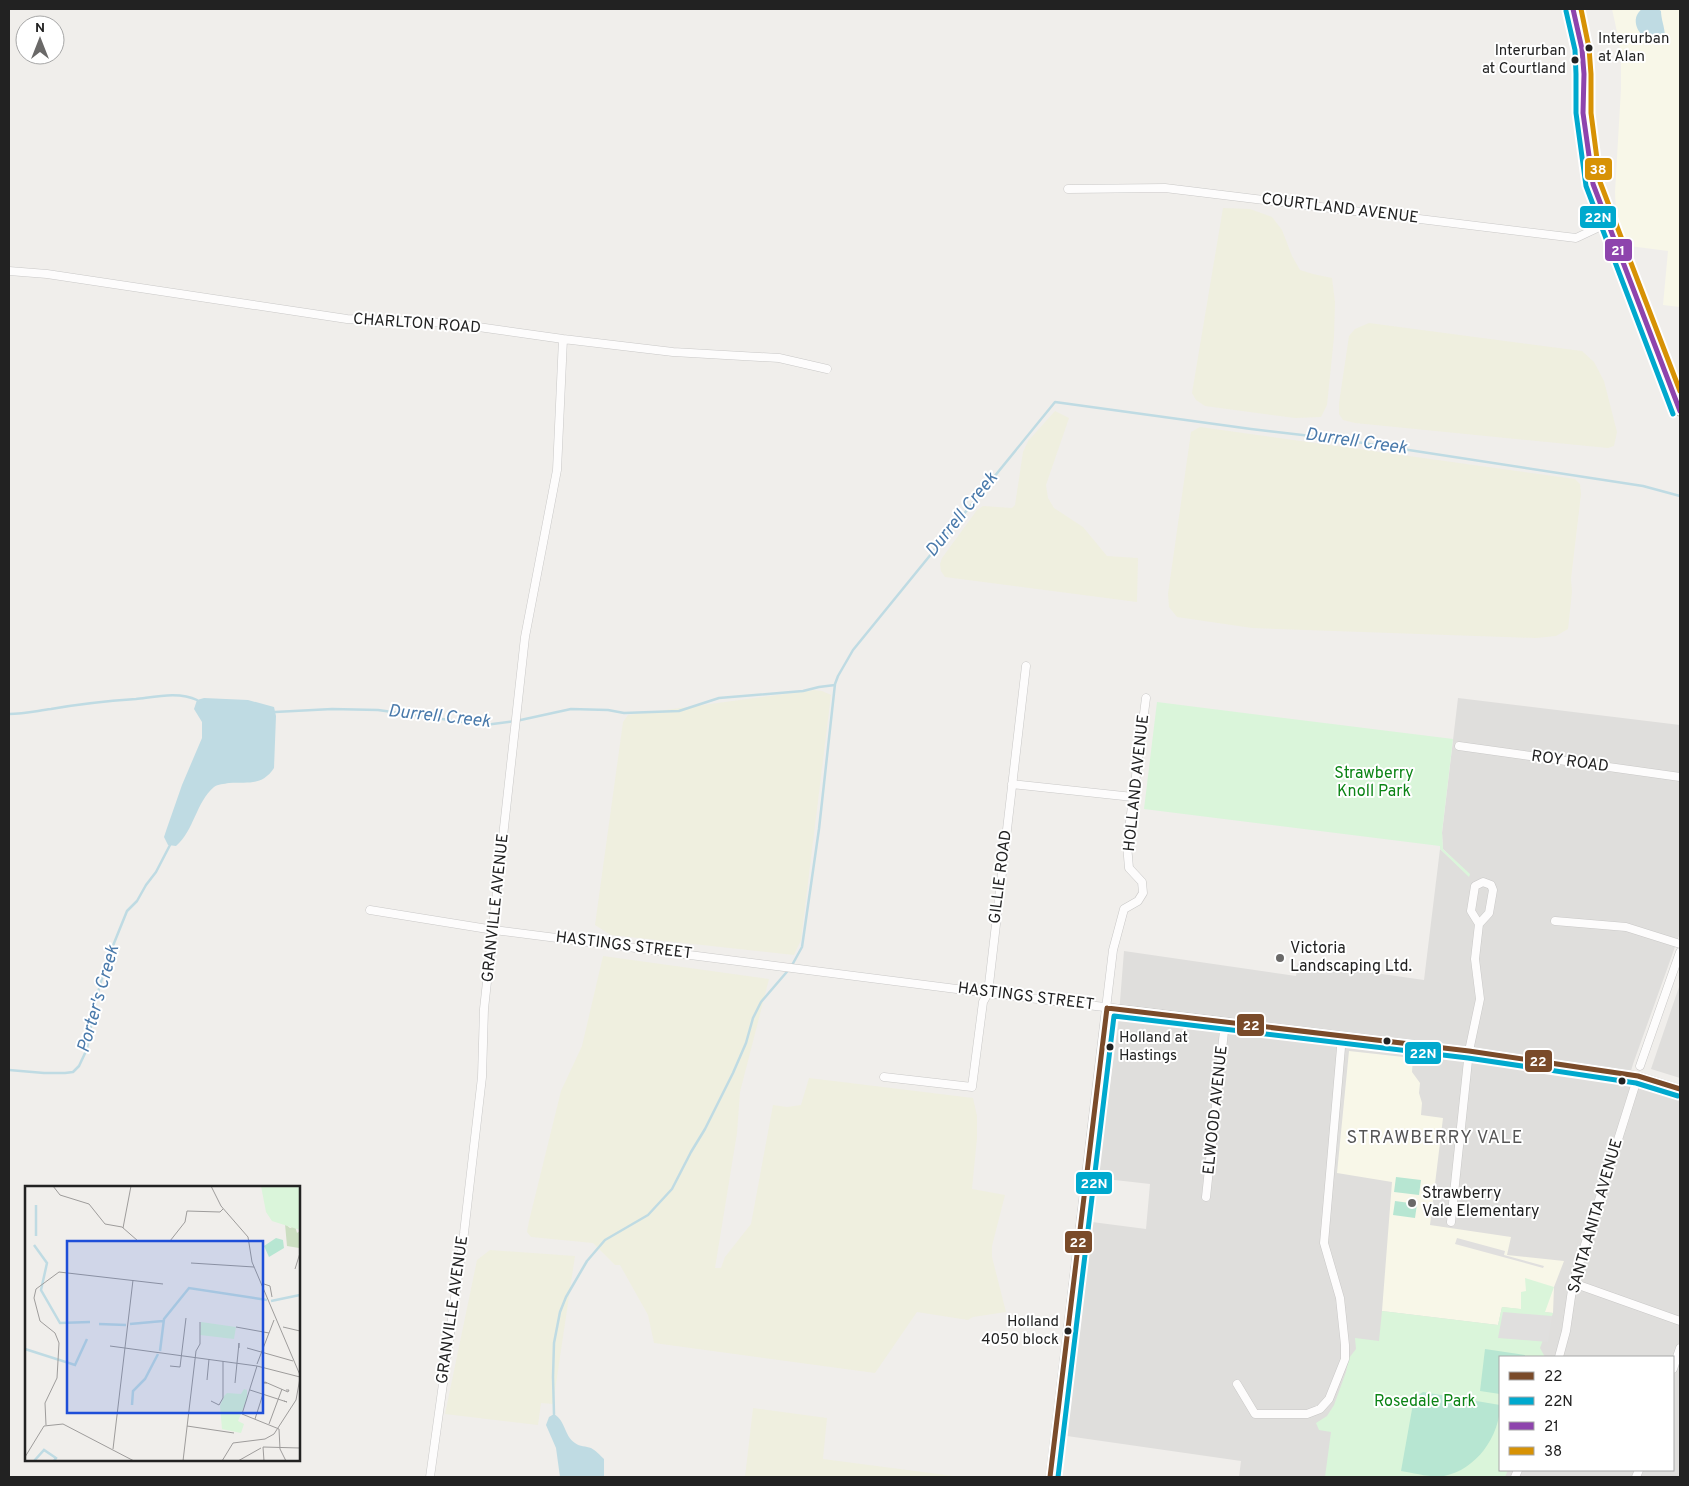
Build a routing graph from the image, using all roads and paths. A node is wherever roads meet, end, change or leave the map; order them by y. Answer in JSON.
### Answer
{"nodes":[{"id":1,"x":1573,"y":9,"type":"edge"},
{"id":2,"x":1068,"y":189,"type":"dead end"},
{"id":3,"x":1608,"y":223,"type":"junction"},
{"id":4,"x":9,"y":271,"type":"edge"},
{"id":5,"x":563,"y":340,"type":"junction"},
{"id":6,"x":826,"y":368,"type":"dead end"},
{"id":7,"x":1680,"y":411,"type":"edge"},
{"id":8,"x":1026,"y":666,"type":"dead end"},
{"id":9,"x":1146,"y":698,"type":"dead end"},
{"id":10,"x":1459,"y":746,"type":"dead end"},
{"id":11,"x":1680,"y":777,"type":"edge"},
{"id":12,"x":1012,"y":784,"type":"junction"},
{"id":13,"x":1133,"y":797,"type":"junction"},
{"id":14,"x":370,"y":910,"type":"dead end"},
{"id":15,"x":1554,"y":922,"type":"dead end"},
{"id":16,"x":1479,"y":924,"type":"junction"},
{"id":17,"x":494,"y":930,"type":"junction"},
{"id":18,"x":1680,"y":944,"type":"edge"},
{"id":19,"x":1680,"y":952,"type":"edge"},
{"id":20,"x":988,"y":993,"type":"junction"},
{"id":21,"x":1107,"y":1008,"type":"junction"},
{"id":22,"x":1225,"y":1022,"type":"junction"},
{"id":23,"x":1342,"y":1036,"type":"junction"},
{"id":24,"x":1469,"y":1052,"type":"junction"},
{"id":25,"x":1640,"y":1066,"type":"dead end"},
{"id":26,"x":1638,"y":1076,"type":"junction"},
{"id":27,"x":884,"y":1077,"type":"dead end"},
{"id":28,"x":1680,"y":1089,"type":"edge"},
{"id":29,"x":1206,"y":1197,"type":"dead end"},
{"id":30,"x":1451,"y":1222,"type":"dead end"},
{"id":31,"x":1573,"y":1283,"type":"junction"},
{"id":32,"x":1680,"y":1321,"type":"edge"},
{"id":33,"x":1680,"y":1348,"type":"edge"},
{"id":34,"x":1559,"y":1356,"type":"edge"},
{"id":35,"x":1674,"y":1366,"type":"edge"},
{"id":36,"x":1237,"y":1384,"type":"dead end"},
{"id":37,"x":430,"y":1477,"type":"edge"},
{"id":38,"x":1050,"y":1477,"type":"edge"}],
"edges":[{"from":1,"to":3,"type":"main road"},
{"from":2,"to":3,"type":"street","name":"COURTLAND AVENUE"},
{"from":3,"to":7,"type":"main road"},
{"from":4,"to":5,"type":"street","name":"CHARLTON ROAD"},
{"from":5,"to":6,"type":"street","name":"CHARLTON ROAD"},
{"from":5,"to":17,"type":"street","name":"GRANVILLE AVENUE"},
{"from":8,"to":12,"type":"street","name":"GILLIE ROAD"},
{"from":9,"to":13,"type":"street","name":"HOLLAND AVENUE"},
{"from":10,"to":11,"type":"street","name":"ROY ROAD"},
{"from":12,"to":13,"type":"street"},
{"from":12,"to":20,"type":"street","name":"GILLIE ROAD"},
{"from":13,"to":21,"type":"street","name":"HOLLAND AVENUE"},
{"from":14,"to":17,"type":"street","name":"HASTINGS STREET"},
{"from":15,"to":18,"type":"street"},
{"from":16,"to":16,"type":"street"},
{"from":16,"to":24,"type":"street"},
{"from":17,"to":20,"type":"street","name":"HASTINGS STREET"},
{"from":17,"to":37,"type":"street","name":"GRANVILLE AVENUE"},
{"from":19,"to":25,"type":"street"},
{"from":20,"to":21,"type":"street","name":"HASTINGS STREET"},
{"from":20,"to":27,"type":"street","name":"GILLIE ROAD"},
{"from":21,"to":22,"type":"street","name":"HASTINGS STREET"},
{"from":21,"to":38,"type":"street","name":"HOLLAND AVENUE"},
{"from":22,"to":23,"type":"street","name":"HASTINGS STREET"},
{"from":22,"to":29,"type":"street","name":"ELWOOD AVENUE"},
{"from":23,"to":24,"type":"street","name":"HASTINGS STREET"},
{"from":23,"to":36,"type":"street"},
{"from":24,"to":26,"type":"street","name":"HASTINGS STREET"},
{"from":24,"to":30,"type":"street"},
{"from":26,"to":28,"type":"street","name":"HASTINGS STREET"},
{"from":26,"to":31,"type":"street","name":"SANTA ANITA AVENUE"},
{"from":31,"to":32,"type":"street"},
{"from":31,"to":34,"type":"street","name":"SANTA ANITA AVENUE"},
{"from":33,"to":35,"type":"street"}]}
